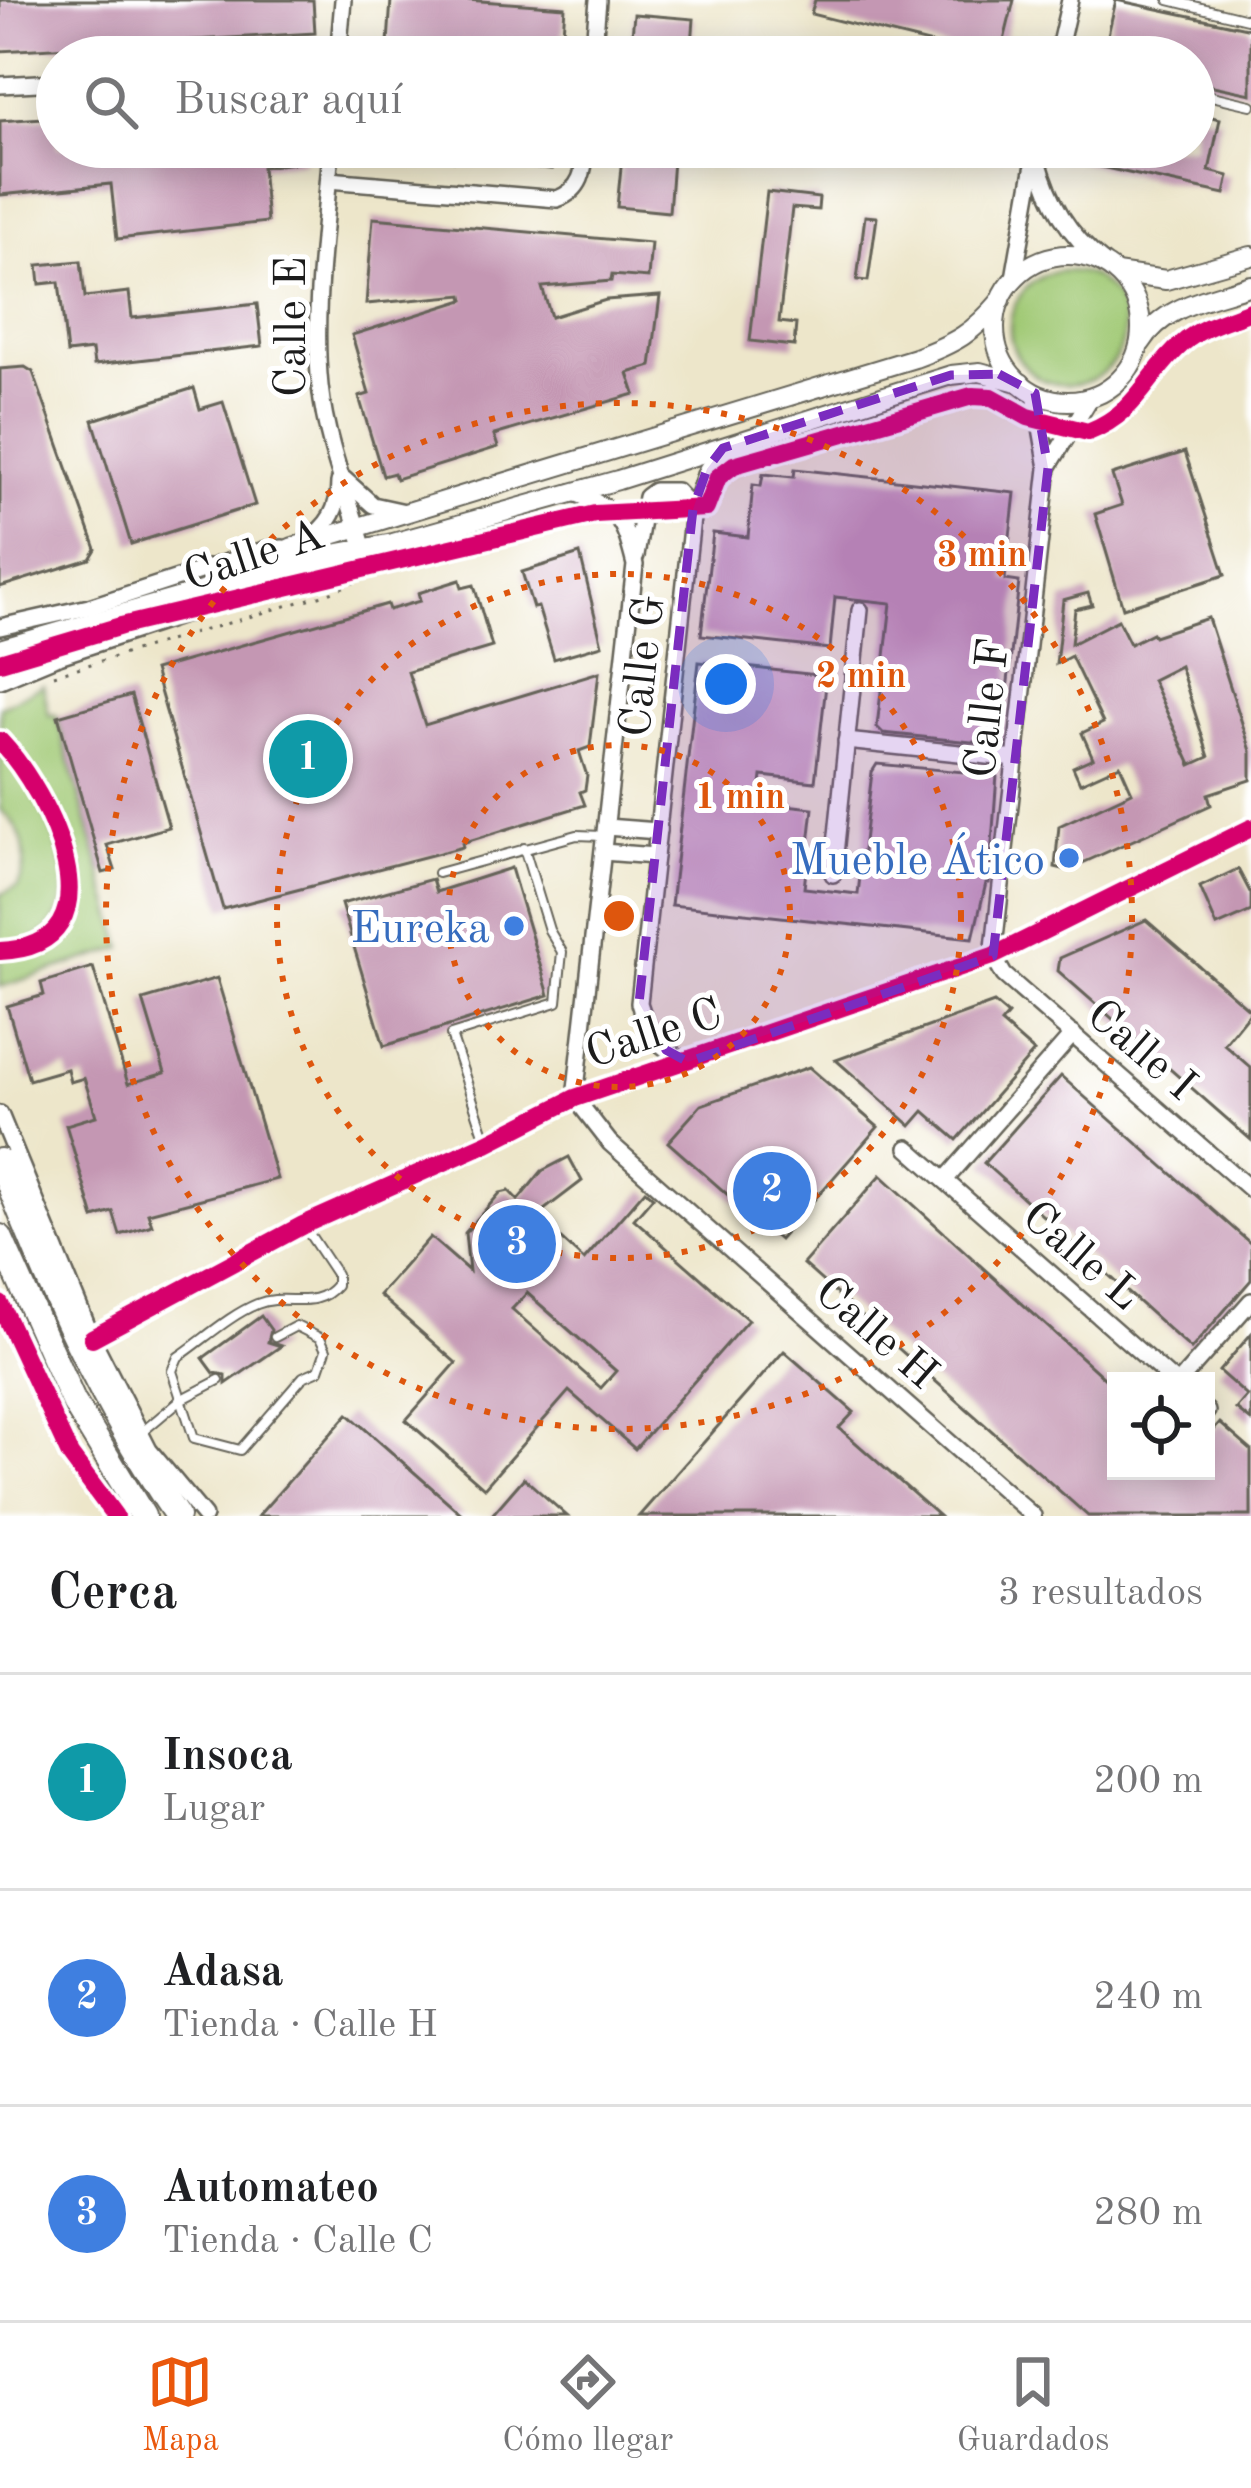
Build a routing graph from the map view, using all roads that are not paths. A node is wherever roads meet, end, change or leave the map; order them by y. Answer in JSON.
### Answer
{"nodes":[{"id":1,"x":343,"y":0,"type":"edge"},
{"id":2,"x":598,"y":0,"type":"edge"},
{"id":3,"x":1070,"y":0,"type":"edge"},
{"id":4,"x":1169,"y":0,"type":"edge"},
{"id":5,"x":1251,"y":20,"type":"edge"},
{"id":6,"x":340,"y":36,"type":"edge"},
{"id":7,"x":595,"y":36,"type":"edge"},
{"id":8,"x":1062,"y":36,"type":"edge"},
{"id":9,"x":36,"y":83,"type":"edge"},
{"id":10,"x":0,"y":85,"type":"edge"},
{"id":11,"x":1215,"y":97,"type":"edge"},
{"id":12,"x":1251,"y":105,"type":"edge"},
{"id":13,"x":330,"y":168,"type":"edge"},
{"id":14,"x":582,"y":168,"type":"edge"},
{"id":15,"x":1033,"y":168,"type":"edge"},
{"id":16,"x":1042,"y":168,"type":"edge"},
{"id":17,"x":329,"y":180,"type":"junction"},
{"id":18,"x":1251,"y":256,"type":"edge"},
{"id":19,"x":1110,"y":268,"type":"junction"},
{"id":20,"x":1014,"y":278,"type":"junction"},
{"id":21,"x":1251,"y":285,"type":"edge"},
{"id":22,"x":1000,"y":300,"type":"junction"},
{"id":23,"x":1138,"y":347,"type":"junction"},
{"id":24,"x":1028,"y":388,"type":"junction"},
{"id":25,"x":1091,"y":397,"type":"junction"},
{"id":26,"x":722,"y":448,"type":"junction"},
{"id":27,"x":1048,"y":468,"type":"junction"},
{"id":28,"x":338,"y":473,"type":"junction"},
{"id":29,"x":572,"y":492,"type":"junction"},
{"id":30,"x":693,"y":509,"type":"junction"},
{"id":31,"x":411,"y":513,"type":"junction"},
{"id":32,"x":360,"y":537,"type":"junction"},
{"id":33,"x":393,"y":543,"type":"junction"},
{"id":34,"x":293,"y":547,"type":"junction"},
{"id":35,"x":634,"y":565,"type":"junction"},
{"id":36,"x":860,"y":610,"type":"dead end"},
{"id":37,"x":113,"y":617,"type":"junction"},
{"id":38,"x":0,"y":626,"type":"edge"},
{"id":39,"x":0,"y":649,"type":"edge"},
{"id":40,"x":0,"y":680,"type":"edge"},
{"id":41,"x":846,"y":741,"type":"junction"},
{"id":42,"x":1016,"y":759,"type":"junction"},
{"id":43,"x":1251,"y":828,"type":"edge"},
{"id":44,"x":658,"y":831,"type":"junction"},
{"id":45,"x":604,"y":838,"type":"junction"},
{"id":46,"x":524,"y":848,"type":"junction"},
{"id":47,"x":655,"y":856,"type":"junction"},
{"id":48,"x":438,"y":873,"type":"dead end"},
{"id":49,"x":832,"y":874,"type":"dead end"},
{"id":50,"x":993,"y":956,"type":"junction"},
{"id":51,"x":1073,"y":1034,"type":"junction"},
{"id":52,"x":688,"y":1062,"type":"junction"},
{"id":53,"x":575,"y":1098,"type":"junction"},
{"id":54,"x":0,"y":1114,"type":"edge"},
{"id":55,"x":487,"y":1143,"type":"junction"},
{"id":56,"x":908,"y":1148,"type":"dead end"},
{"id":57,"x":0,"y":1161,"type":"edge"},
{"id":58,"x":945,"y":1180,"type":"junction"},
{"id":59,"x":1251,"y":1190,"type":"edge"},
{"id":60,"x":303,"y":1225,"type":"junction"},
{"id":61,"x":0,"y":1237,"type":"edge"},
{"id":62,"x":1251,"y":1301,"type":"edge"},
{"id":63,"x":275,"y":1337,"type":"dead end"},
{"id":64,"x":92,"y":1338,"type":"junction"},
{"id":65,"x":1166,"y":1372,"type":"edge"},
{"id":66,"x":1184,"y":1372,"type":"edge"},
{"id":67,"x":219,"y":1380,"type":"dead end"},
{"id":68,"x":179,"y":1401,"type":"junction"},
{"id":69,"x":141,"y":1434,"type":"junction"},
{"id":70,"x":143,"y":1516,"type":"edge"},
{"id":71,"x":177,"y":1516,"type":"edge"},
{"id":72,"x":204,"y":1516,"type":"edge"},
{"id":73,"x":1034,"y":1516,"type":"edge"}],
"edges":[{"from":1,"to":6,"type":"street"},
{"from":2,"to":7,"type":"street"},
{"from":3,"to":8,"type":"street"},
{"from":4,"to":5,"type":"lane"},
{"from":9,"to":10,"type":"street"},
{"from":11,"to":12,"type":"lane"},
{"from":13,"to":17,"type":"street","name":"Calle E"},
{"from":14,"to":17,"type":"street"},
{"from":15,"to":20,"type":"street"},
{"from":16,"to":19,"type":"street"},
{"from":17,"to":28,"type":"street","name":"Calle E"},
{"from":18,"to":19,"type":"street"},
{"from":19,"to":20,"type":"street"},
{"from":19,"to":23,"type":"street"},
{"from":20,"to":22,"type":"street"},
{"from":21,"to":23,"type":"street"},
{"from":22,"to":24,"type":"street"},
{"from":22,"to":31,"type":"street","name":"Calle A"},
{"from":23,"to":25,"type":"street"},
{"from":24,"to":25,"type":"street"},
{"from":24,"to":26,"type":"street","name":"Calle A"},
{"from":24,"to":27,"type":"street","name":"Calle F"},
{"from":25,"to":27,"type":"street","name":"Calle F"},
{"from":26,"to":29,"type":"street","name":"Calle A"},
{"from":26,"to":30,"type":"street","name":"Calle G"},
{"from":27,"to":42,"type":"street","name":"Calle F"},
{"from":28,"to":31,"type":"street"},
{"from":28,"to":32,"type":"street","name":"Calle E"},
{"from":28,"to":34,"type":"street","name":"Calle E"},
{"from":29,"to":33,"type":"street","name":"Calle A"},
{"from":29,"to":35,"type":"street","name":"Calle G"},
{"from":30,"to":35,"type":"street","name":"Calle G"},
{"from":30,"to":44,"type":"street","name":"Calle G"},
{"from":31,"to":32,"type":"street","name":"Calle A"},
{"from":32,"to":33,"type":"street","name":"Calle A"},
{"from":32,"to":34,"type":"street","name":"Calle A"},
{"from":32,"to":37,"type":"street","name":"Calle A"},
{"from":33,"to":40,"type":"street","name":"Calle A"},
{"from":34,"to":37,"type":"street","name":"Calle A"},
{"from":34,"to":38,"type":"street","name":"Calle A"},
{"from":35,"to":45,"type":"street","name":"Calle G"},
{"from":36,"to":41,"type":"street"},
{"from":37,"to":39,"type":"street","name":"Calle A"},
{"from":41,"to":42,"type":"street"},
{"from":41,"to":49,"type":"street"},
{"from":42,"to":50,"type":"street","name":"Calle F"},
{"from":43,"to":50,"type":"street","name":"Calle C"},
{"from":44,"to":45,"type":"street"},
{"from":44,"to":47,"type":"street","name":"Calle G"},
{"from":45,"to":46,"type":"lane"},
{"from":45,"to":47,"type":"street"},
{"from":45,"to":53,"type":"street","name":"Calle G"},
{"from":46,"to":48,"type":"lane"},
{"from":46,"to":55,"type":"lane"},
{"from":47,"to":52,"type":"street","name":"Calle G"},
{"from":50,"to":51,"type":"street","name":"Calle I"},
{"from":50,"to":52,"type":"street","name":"Calle C"},
{"from":51,"to":58,"type":"street"},
{"from":51,"to":59,"type":"street","name":"Calle I"},
{"from":52,"to":53,"type":"street","name":"Calle C"},
{"from":53,"to":55,"type":"street","name":"Calle C"},
{"from":53,"to":73,"type":"street","name":"Calle H"},
{"from":54,"to":64,"type":"street"},
{"from":55,"to":60,"type":"street","name":"Calle C"},
{"from":56,"to":58,"type":"street","name":"Calle L"},
{"from":57,"to":71,"type":"highway"},
{"from":58,"to":65,"type":"street","name":"Calle L"},
{"from":60,"to":64,"type":"street","name":"Calle C"},
{"from":60,"to":68,"type":"lane"},
{"from":61,"to":70,"type":"highway"},
{"from":62,"to":66,"type":"street","name":"Calle L"},
{"from":63,"to":68,"type":"lane"},
{"from":64,"to":69,"type":"street"},
{"from":67,"to":68,"type":"lane"},
{"from":68,"to":69,"type":"lane"},
{"from":69,"to":72,"type":"street"}]}
